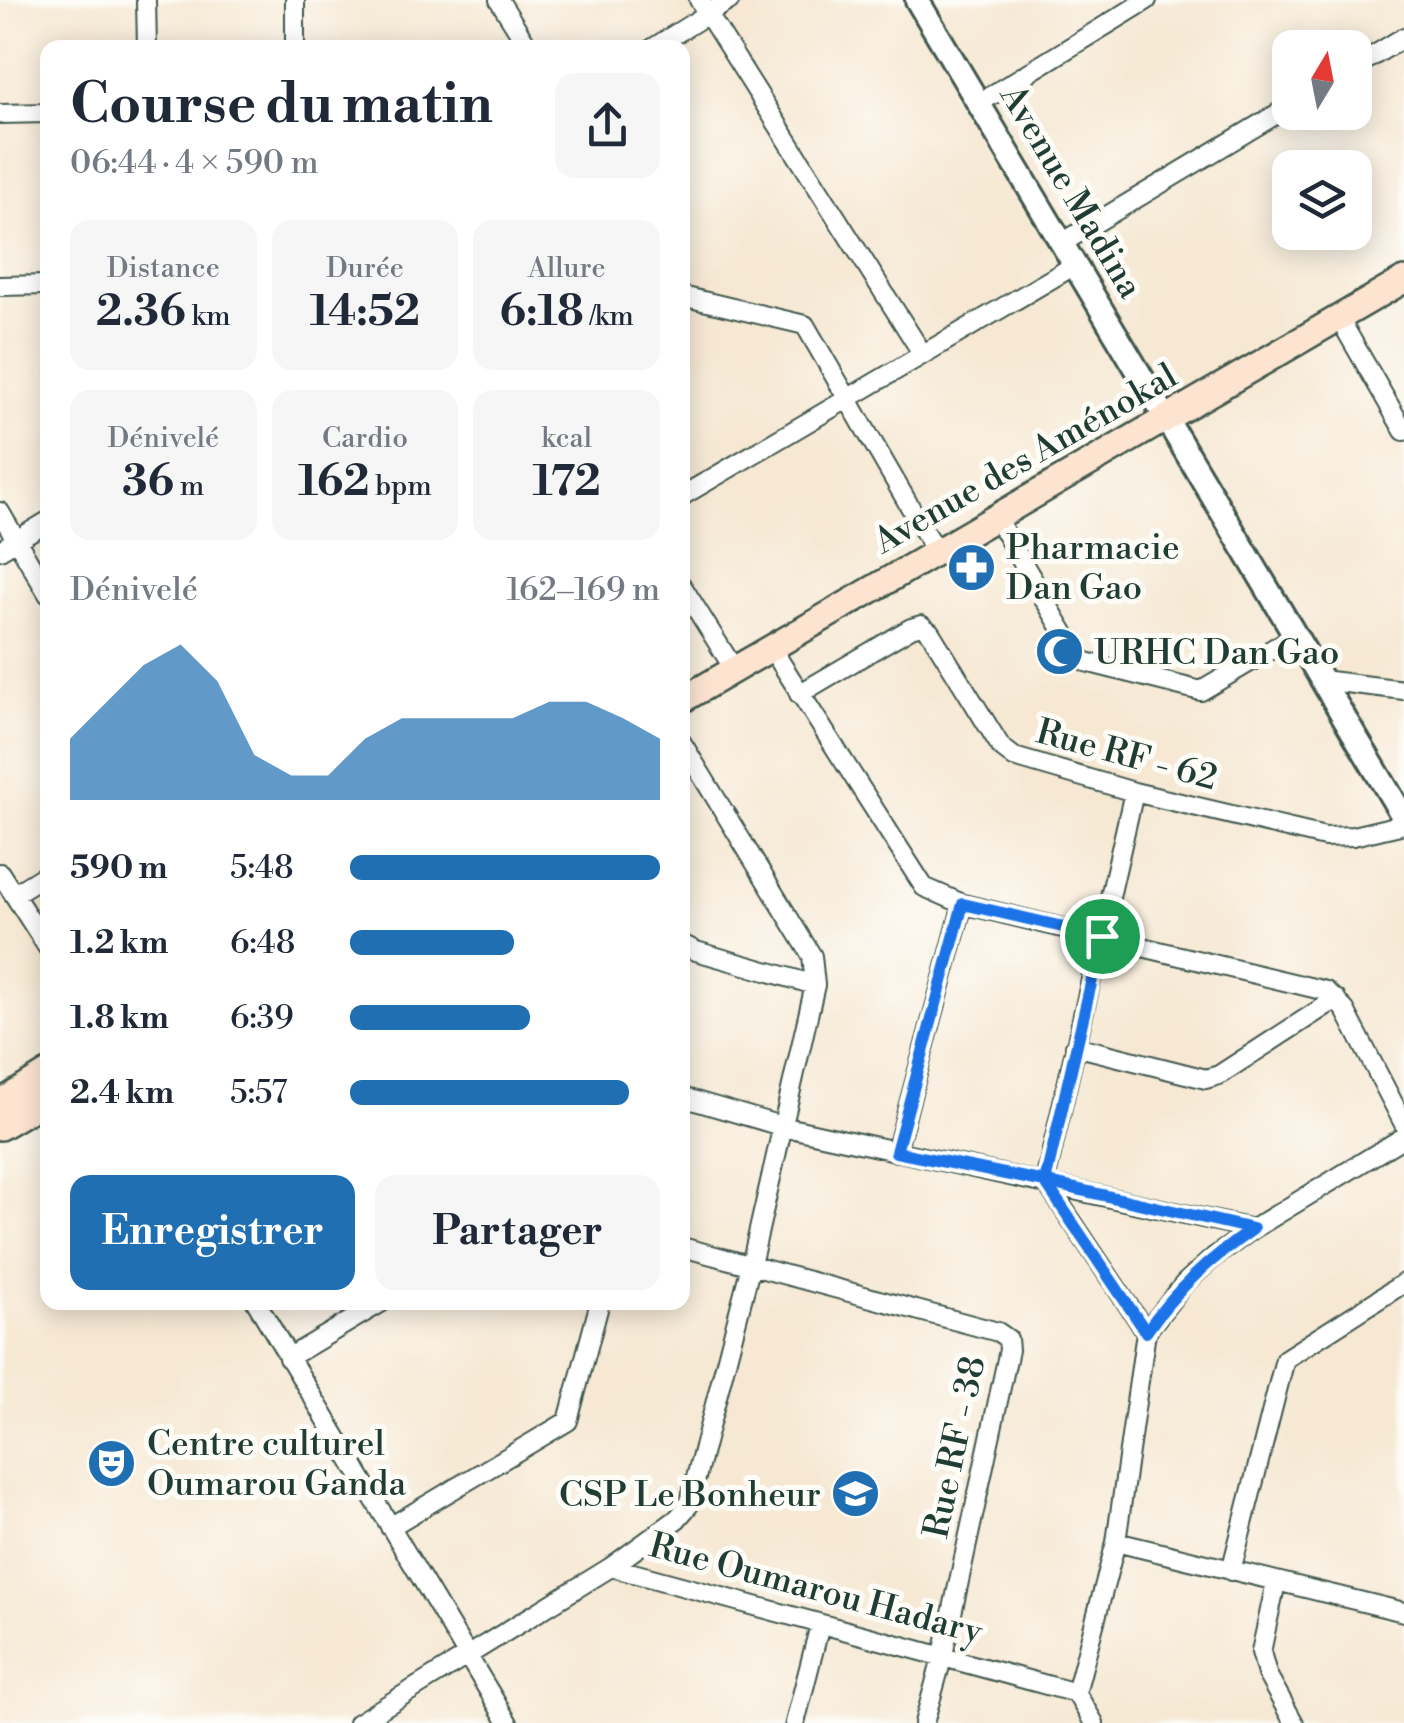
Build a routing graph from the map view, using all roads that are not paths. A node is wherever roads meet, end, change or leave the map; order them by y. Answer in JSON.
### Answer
{"nodes":[{"id":1,"x":146,"y":0,"type":"edge"},
{"id":2,"x":294,"y":0,"type":"edge"},
{"id":3,"x":500,"y":0,"type":"edge"},
{"id":4,"x":730,"y":0,"type":"edge"},
{"id":5,"x":917,"y":0,"type":"edge"},
{"id":6,"x":1147,"y":0,"type":"edge"},
{"id":7,"x":703,"y":7,"type":"edge"},
{"id":8,"x":1404,"y":37,"type":"edge"},
{"id":9,"x":148,"y":40,"type":"edge"},
{"id":10,"x":296,"y":40,"type":"edge"},
{"id":11,"x":524,"y":40,"type":"edge"},
{"id":12,"x":663,"y":40,"type":"edge"},
{"id":13,"x":1372,"y":57,"type":"edge"},
{"id":14,"x":978,"y":103,"type":"junction"},
{"id":15,"x":40,"y":113,"type":"edge"},
{"id":16,"x":0,"y":114,"type":"edge"},
{"id":17,"x":1272,"y":117,"type":"edge"},
{"id":18,"x":1062,"y":244,"type":"junction"},
{"id":19,"x":1075,"y":265,"type":"junction"},
{"id":20,"x":1404,"y":280,"type":"edge"},
{"id":21,"x":40,"y":285,"type":"edge"},
{"id":22,"x":0,"y":286,"type":"edge"},
{"id":23,"x":690,"y":297,"type":"edge"},
{"id":24,"x":1339,"y":318,"type":"junction"},
{"id":25,"x":922,"y":353,"type":"junction"},
{"id":26,"x":849,"y":396,"type":"junction"},
{"id":27,"x":1166,"y":418,"type":"junction"},
{"id":28,"x":1404,"y":430,"type":"edge"},
{"id":29,"x":690,"y":491,"type":"edge"},
{"id":30,"x":0,"y":512,"type":"edge"},
{"id":31,"x":995,"y":516,"type":"junction"},
{"id":32,"x":40,"y":526,"type":"edge"},
{"id":33,"x":8,"y":545,"type":"edge"},
{"id":34,"x":935,"y":550,"type":"junction"},
{"id":35,"x":40,"y":584,"type":"edge"},
{"id":36,"x":690,"y":599,"type":"edge"},
{"id":37,"x":1296,"y":634,"type":"junction"},
{"id":38,"x":770,"y":646,"type":"junction"},
{"id":39,"x":734,"y":668,"type":"junction"},
{"id":40,"x":1321,"y":680,"type":"junction"},
{"id":41,"x":1404,"y":690,"type":"edge"},
{"id":42,"x":799,"y":694,"type":"junction"},
{"id":43,"x":690,"y":695,"type":"edge"},
{"id":44,"x":690,"y":756,"type":"edge"},
{"id":45,"x":1134,"y":792,"type":"junction"},
{"id":46,"x":1404,"y":821,"type":"edge"},
{"id":47,"x":0,"y":873,"type":"edge"},
{"id":48,"x":40,"y":878,"type":"edge"},
{"id":49,"x":14,"y":894,"type":"junction"},
{"id":50,"x":963,"y":904,"type":"junction"},
{"id":51,"x":40,"y":935,"type":"edge"},
{"id":52,"x":1102,"y":936,"type":"junction"},
{"id":53,"x":690,"y":949,"type":"edge"},
{"id":54,"x":815,"y":985,"type":"junction"},
{"id":55,"x":1336,"y":999,"type":"junction"},
{"id":56,"x":1075,"y":1046,"type":"junction"},
{"id":57,"x":40,"y":1078,"type":"edge"},
{"id":58,"x":690,"y":1099,"type":"edge"},
{"id":59,"x":0,"y":1103,"type":"edge"},
{"id":60,"x":40,"y":1104,"type":"edge"},
{"id":61,"x":1404,"y":1124,"type":"edge"},
{"id":62,"x":781,"y":1126,"type":"junction"},
{"id":63,"x":0,"y":1127,"type":"edge"},
{"id":64,"x":1404,"y":1137,"type":"edge"},
{"id":65,"x":896,"y":1152,"type":"junction"},
{"id":66,"x":1045,"y":1182,"type":"junction"},
{"id":67,"x":1253,"y":1229,"type":"junction"},
{"id":68,"x":690,"y":1249,"type":"edge"},
{"id":69,"x":751,"y":1265,"type":"junction"},
{"id":70,"x":1404,"y":1283,"type":"edge"},
{"id":71,"x":261,"y":1310,"type":"edge"},
{"id":72,"x":369,"y":1310,"type":"edge"},
{"id":73,"x":598,"y":1310,"type":"edge"},
{"id":74,"x":1146,"y":1332,"type":"junction"},
{"id":75,"x":288,"y":1358,"type":"junction"},
{"id":76,"x":390,"y":1527,"type":"junction"},
{"id":77,"x":1116,"y":1542,"type":"junction"},
{"id":78,"x":612,"y":1568,"type":"junction"},
{"id":79,"x":1231,"y":1571,"type":"junction"},
{"id":80,"x":1276,"y":1582,"type":"junction"},
{"id":81,"x":1404,"y":1612,"type":"edge"},
{"id":82,"x":820,"y":1625,"type":"junction"},
{"id":83,"x":943,"y":1654,"type":"junction"},
{"id":84,"x":468,"y":1657,"type":"junction"},
{"id":85,"x":1076,"y":1693,"type":"junction"},
{"id":86,"x":358,"y":1723,"type":"edge"},
{"id":87,"x":508,"y":1723,"type":"edge"},
{"id":88,"x":795,"y":1723,"type":"edge"},
{"id":89,"x":924,"y":1723,"type":"edge"},
{"id":90,"x":1094,"y":1723,"type":"edge"},
{"id":91,"x":1294,"y":1723,"type":"edge"}],
"edges":[{"from":1,"to":9,"type":"street"},
{"from":2,"to":10,"type":"street"},
{"from":3,"to":11,"type":"street"},
{"from":4,"to":7,"type":"street"},
{"from":5,"to":14,"type":"street","name":"Avenue Madina"},
{"from":6,"to":14,"type":"street"},
{"from":7,"to":12,"type":"street"},
{"from":7,"to":25,"type":"street"},
{"from":8,"to":13,"type":"street"},
{"from":14,"to":18,"type":"street","name":"Avenue Madina"},
{"from":15,"to":16,"type":"street"},
{"from":17,"to":18,"type":"street"},
{"from":18,"to":19,"type":"street","name":"Avenue Madina"},
{"from":19,"to":25,"type":"street"},
{"from":19,"to":27,"type":"street","name":"Avenue Madina"},
{"from":20,"to":24,"type":"main road","name":"Avenue des Aménokal"},
{"from":21,"to":22,"type":"street"},
{"from":23,"to":26,"type":"street"},
{"from":24,"to":27,"type":"main road","name":"Avenue des Aménokal"},
{"from":24,"to":28,"type":"street"},
{"from":25,"to":26,"type":"street"},
{"from":26,"to":29,"type":"street"},
{"from":26,"to":34,"type":"street"},
{"from":27,"to":31,"type":"main road","name":"Avenue des Aménokal"},
{"from":27,"to":37,"type":"street","name":"Avenue Madina"},
{"from":30,"to":33,"type":"street"},
{"from":31,"to":34,"type":"main road","name":"Avenue des Aménokal"},
{"from":31,"to":37,"type":"street"},
{"from":32,"to":33,"type":"street"},
{"from":33,"to":35,"type":"street"},
{"from":34,"to":38,"type":"main road","name":"Avenue des Aménokal"},
{"from":36,"to":39,"type":"street"},
{"from":37,"to":40,"type":"street","name":"Avenue Madina"},
{"from":38,"to":39,"type":"main road","name":"Avenue des Aménokal"},
{"from":38,"to":42,"type":"street"},
{"from":39,"to":43,"type":"main road","name":"Avenue des Aménokal"},
{"from":40,"to":41,"type":"street"},
{"from":40,"to":46,"type":"street","name":"Avenue Madina"},
{"from":42,"to":45,"type":"street","name":"Rue RF - 62"},
{"from":42,"to":50,"type":"street"},
{"from":44,"to":54,"type":"street"},
{"from":45,"to":46,"type":"street","name":"Rue RF - 62"},
{"from":45,"to":52,"type":"street"},
{"from":47,"to":49,"type":"street"},
{"from":48,"to":49,"type":"street"},
{"from":49,"to":51,"type":"street"},
{"from":50,"to":52,"type":"street"},
{"from":50,"to":65,"type":"street"},
{"from":52,"to":55,"type":"street"},
{"from":52,"to":56,"type":"street"},
{"from":53,"to":54,"type":"street"},
{"from":54,"to":62,"type":"street"},
{"from":55,"to":56,"type":"street"},
{"from":55,"to":61,"type":"street"},
{"from":56,"to":66,"type":"street"},
{"from":57,"to":59,"type":"main road"},
{"from":58,"to":62,"type":"street"},
{"from":60,"to":63,"type":"main road"},
{"from":62,"to":65,"type":"street"},
{"from":62,"to":69,"type":"street"},
{"from":64,"to":67,"type":"street"},
{"from":65,"to":66,"type":"street"},
{"from":66,"to":67,"type":"street"},
{"from":66,"to":74,"type":"street"},
{"from":67,"to":74,"type":"street"},
{"from":68,"to":69,"type":"street","name":"Rue RF - 38"},
{"from":69,"to":78,"type":"street"},
{"from":69,"to":83,"type":"street","name":"Rue RF - 38"},
{"from":70,"to":79,"type":"street"},
{"from":71,"to":75,"type":"street"},
{"from":72,"to":75,"type":"street"},
{"from":73,"to":76,"type":"street"},
{"from":74,"to":77,"type":"street"},
{"from":75,"to":76,"type":"street"},
{"from":76,"to":84,"type":"street"},
{"from":77,"to":79,"type":"street"},
{"from":77,"to":85,"type":"street"},
{"from":78,"to":82,"type":"street","name":"Rue Oumarou Hadary"},
{"from":78,"to":84,"type":"street","name":"Rue Oumarou Hadary"},
{"from":79,"to":80,"type":"street"},
{"from":80,"to":81,"type":"street"},
{"from":80,"to":91,"type":"street"},
{"from":82,"to":83,"type":"street","name":"Rue Oumarou Hadary"},
{"from":82,"to":88,"type":"street"},
{"from":83,"to":85,"type":"street","name":"Rue Oumarou Hadary"},
{"from":83,"to":89,"type":"street","name":"Rue RF - 38"},
{"from":84,"to":86,"type":"street","name":"Rue Oumarou Hadary"},
{"from":84,"to":87,"type":"street"},
{"from":85,"to":90,"type":"street"}]}
